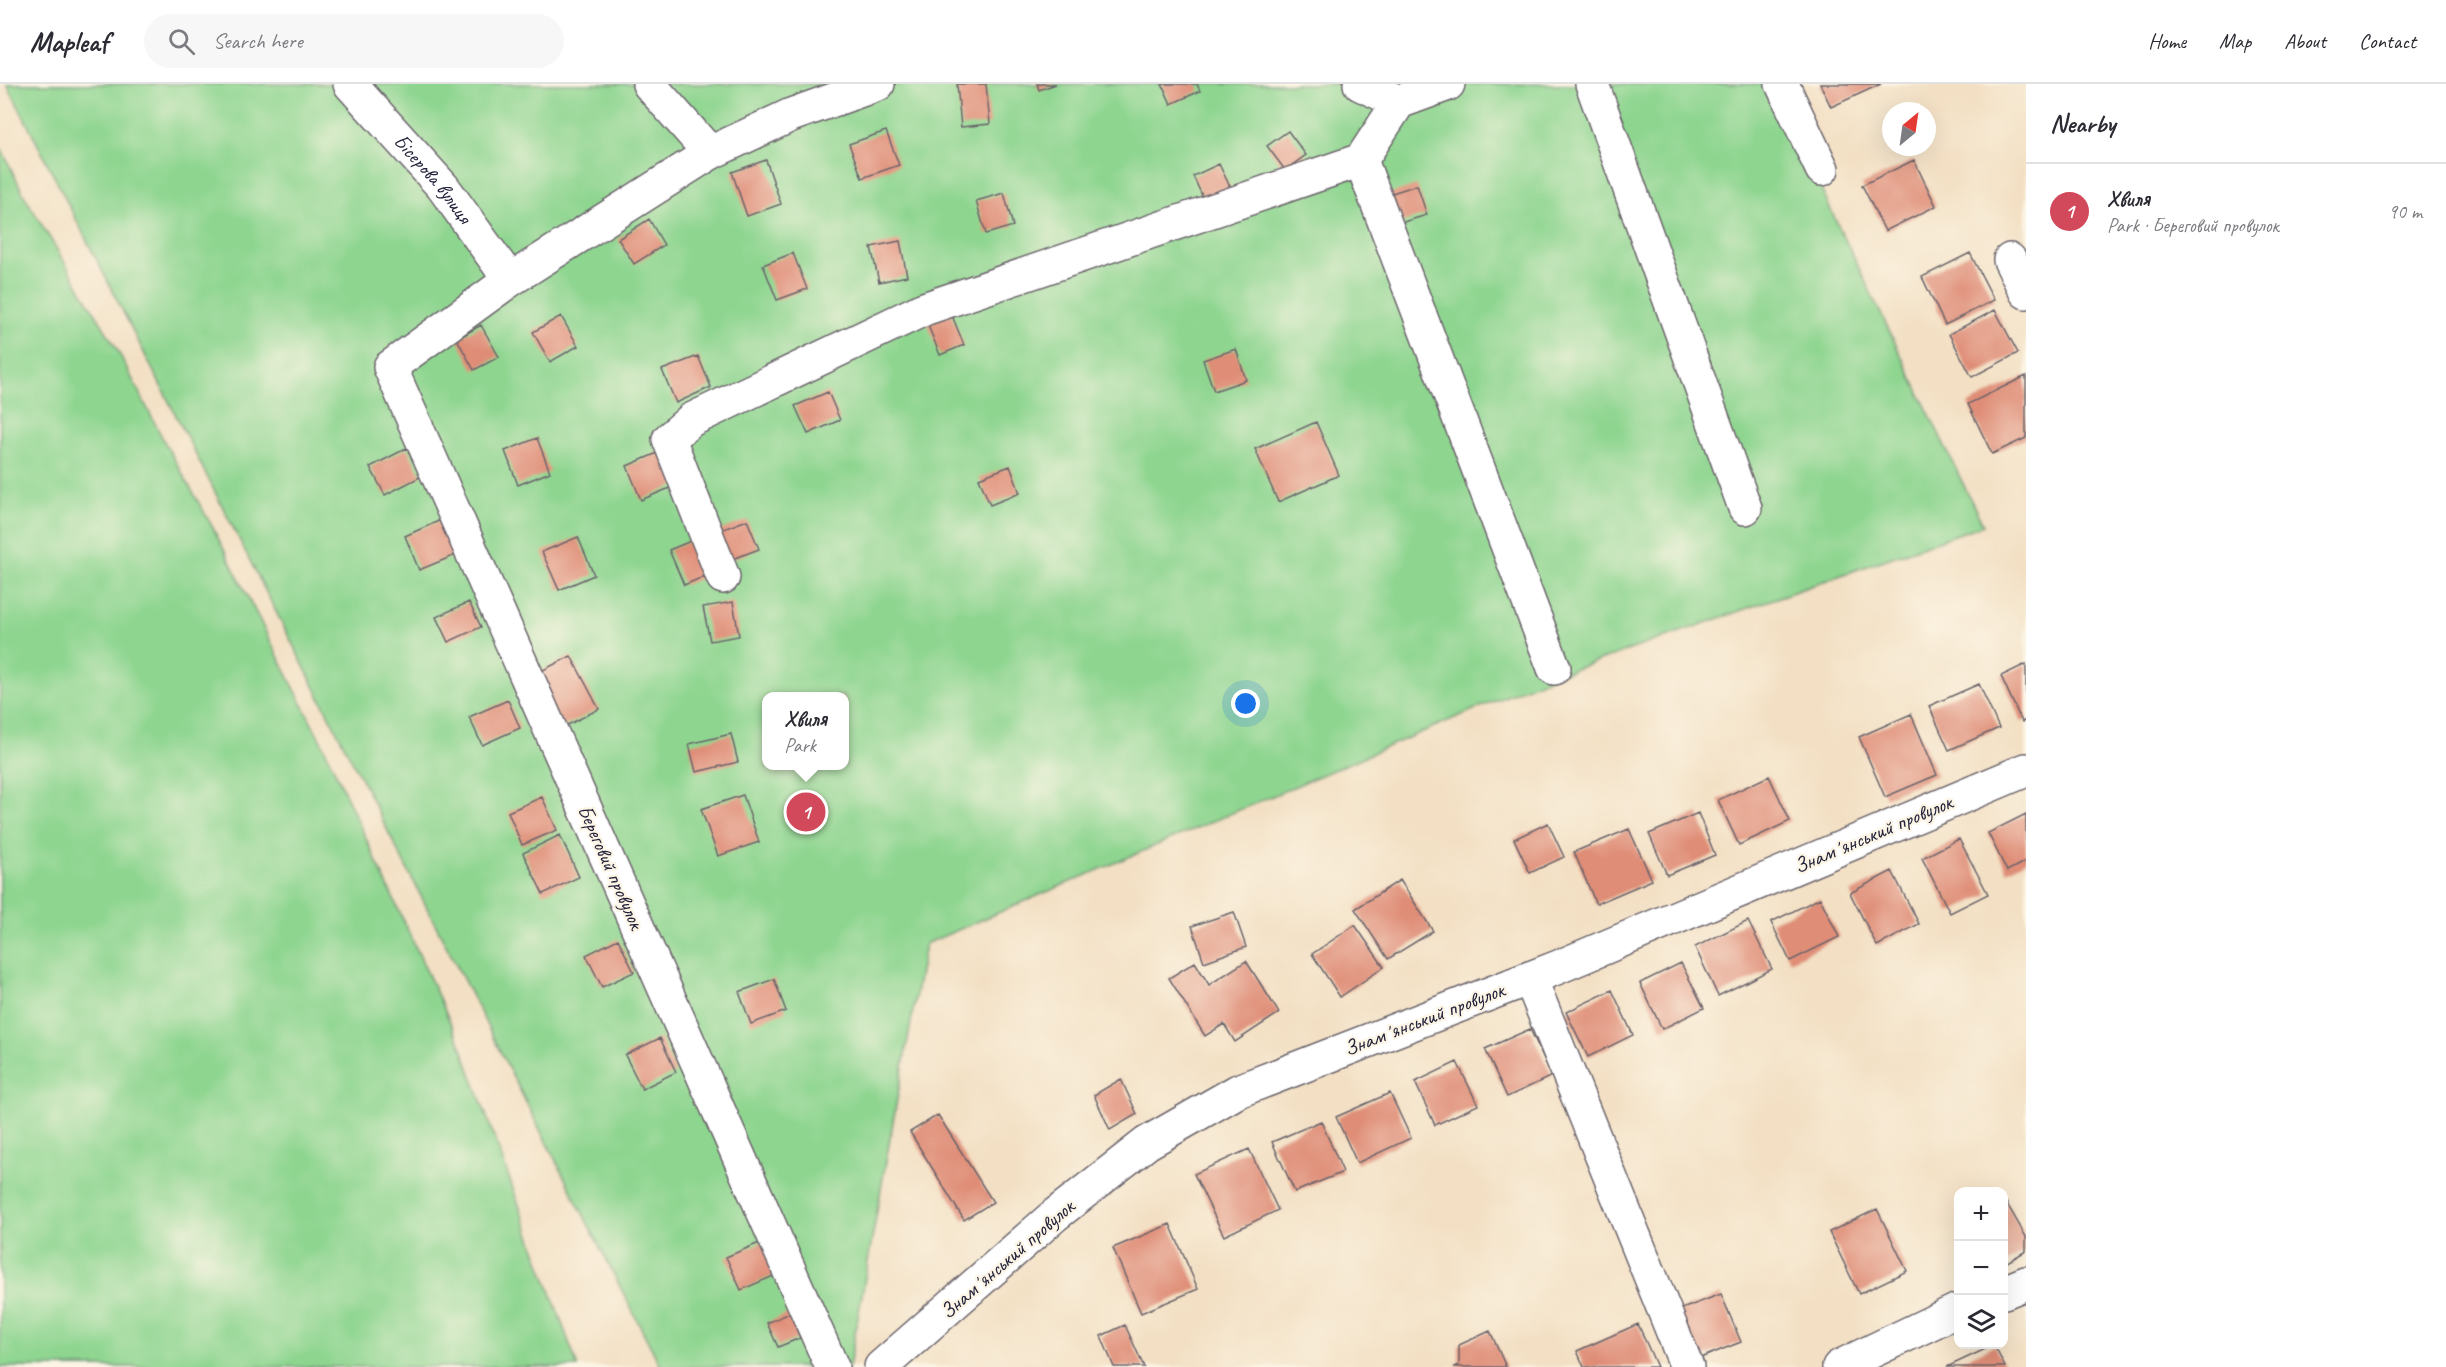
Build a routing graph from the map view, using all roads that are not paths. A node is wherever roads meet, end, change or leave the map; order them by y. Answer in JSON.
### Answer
{"nodes":[{"id":1,"x":350,"y":84,"type":"edge"},
{"id":2,"x":649,"y":84,"type":"edge"},
{"id":3,"x":878,"y":84,"type":"edge"},
{"id":4,"x":1360,"y":84,"type":"edge"},
{"id":5,"x":1448,"y":84,"type":"edge"},
{"id":6,"x":1592,"y":84,"type":"edge"},
{"id":7,"x":1782,"y":84,"type":"edge"},
{"id":8,"x":1399,"y":102,"type":"junction"},
{"id":9,"x":710,"y":153,"type":"junction"},
{"id":10,"x":1361,"y":160,"type":"junction"},
{"id":11,"x":1822,"y":169,"type":"dead end"},
{"id":12,"x":2010,"y":260,"type":"dead end"},
{"id":13,"x":510,"y":279,"type":"junction"},
{"id":14,"x":2026,"y":292,"type":"edge"},
{"id":15,"x":1745,"y":508,"type":"dead end"},
{"id":16,"x":723,"y":577,"type":"dead end"},
{"id":17,"x":1554,"y":668,"type":"dead end"},
{"id":18,"x":2026,"y":770,"type":"edge"},
{"id":19,"x":1530,"y":978,"type":"junction"},
{"id":20,"x":2026,"y":1283,"type":"edge"},
{"id":21,"x":2008,"y":1290,"type":"edge"},
{"id":22,"x":1954,"y":1312,"type":"edge"},
{"id":23,"x":832,"y":1367,"type":"edge"},
{"id":24,"x":881,"y":1367,"type":"edge"},
{"id":25,"x":1688,"y":1367,"type":"edge"},
{"id":26,"x":1839,"y":1367,"type":"edge"}],
"edges":[{"from":1,"to":13,"type":"street","name":"Бісерова вулиця"},
{"from":2,"to":9,"type":"street"},
{"from":3,"to":9,"type":"street"},
{"from":4,"to":8,"type":"street"},
{"from":5,"to":8,"type":"street"},
{"from":6,"to":15,"type":"street"},
{"from":7,"to":11,"type":"street"},
{"from":8,"to":10,"type":"street"},
{"from":9,"to":13,"type":"street"},
{"from":10,"to":16,"type":"street"},
{"from":10,"to":17,"type":"street"},
{"from":12,"to":14,"type":"street"},
{"from":13,"to":23,"type":"street","name":"Береговий провулок"},
{"from":18,"to":19,"type":"street","name":"Знамʼянський провулок"},
{"from":19,"to":24,"type":"street","name":"Знамʼянський провулок"},
{"from":19,"to":25,"type":"street"},
{"from":20,"to":21,"type":"street"},
{"from":22,"to":26,"type":"street"}]}
